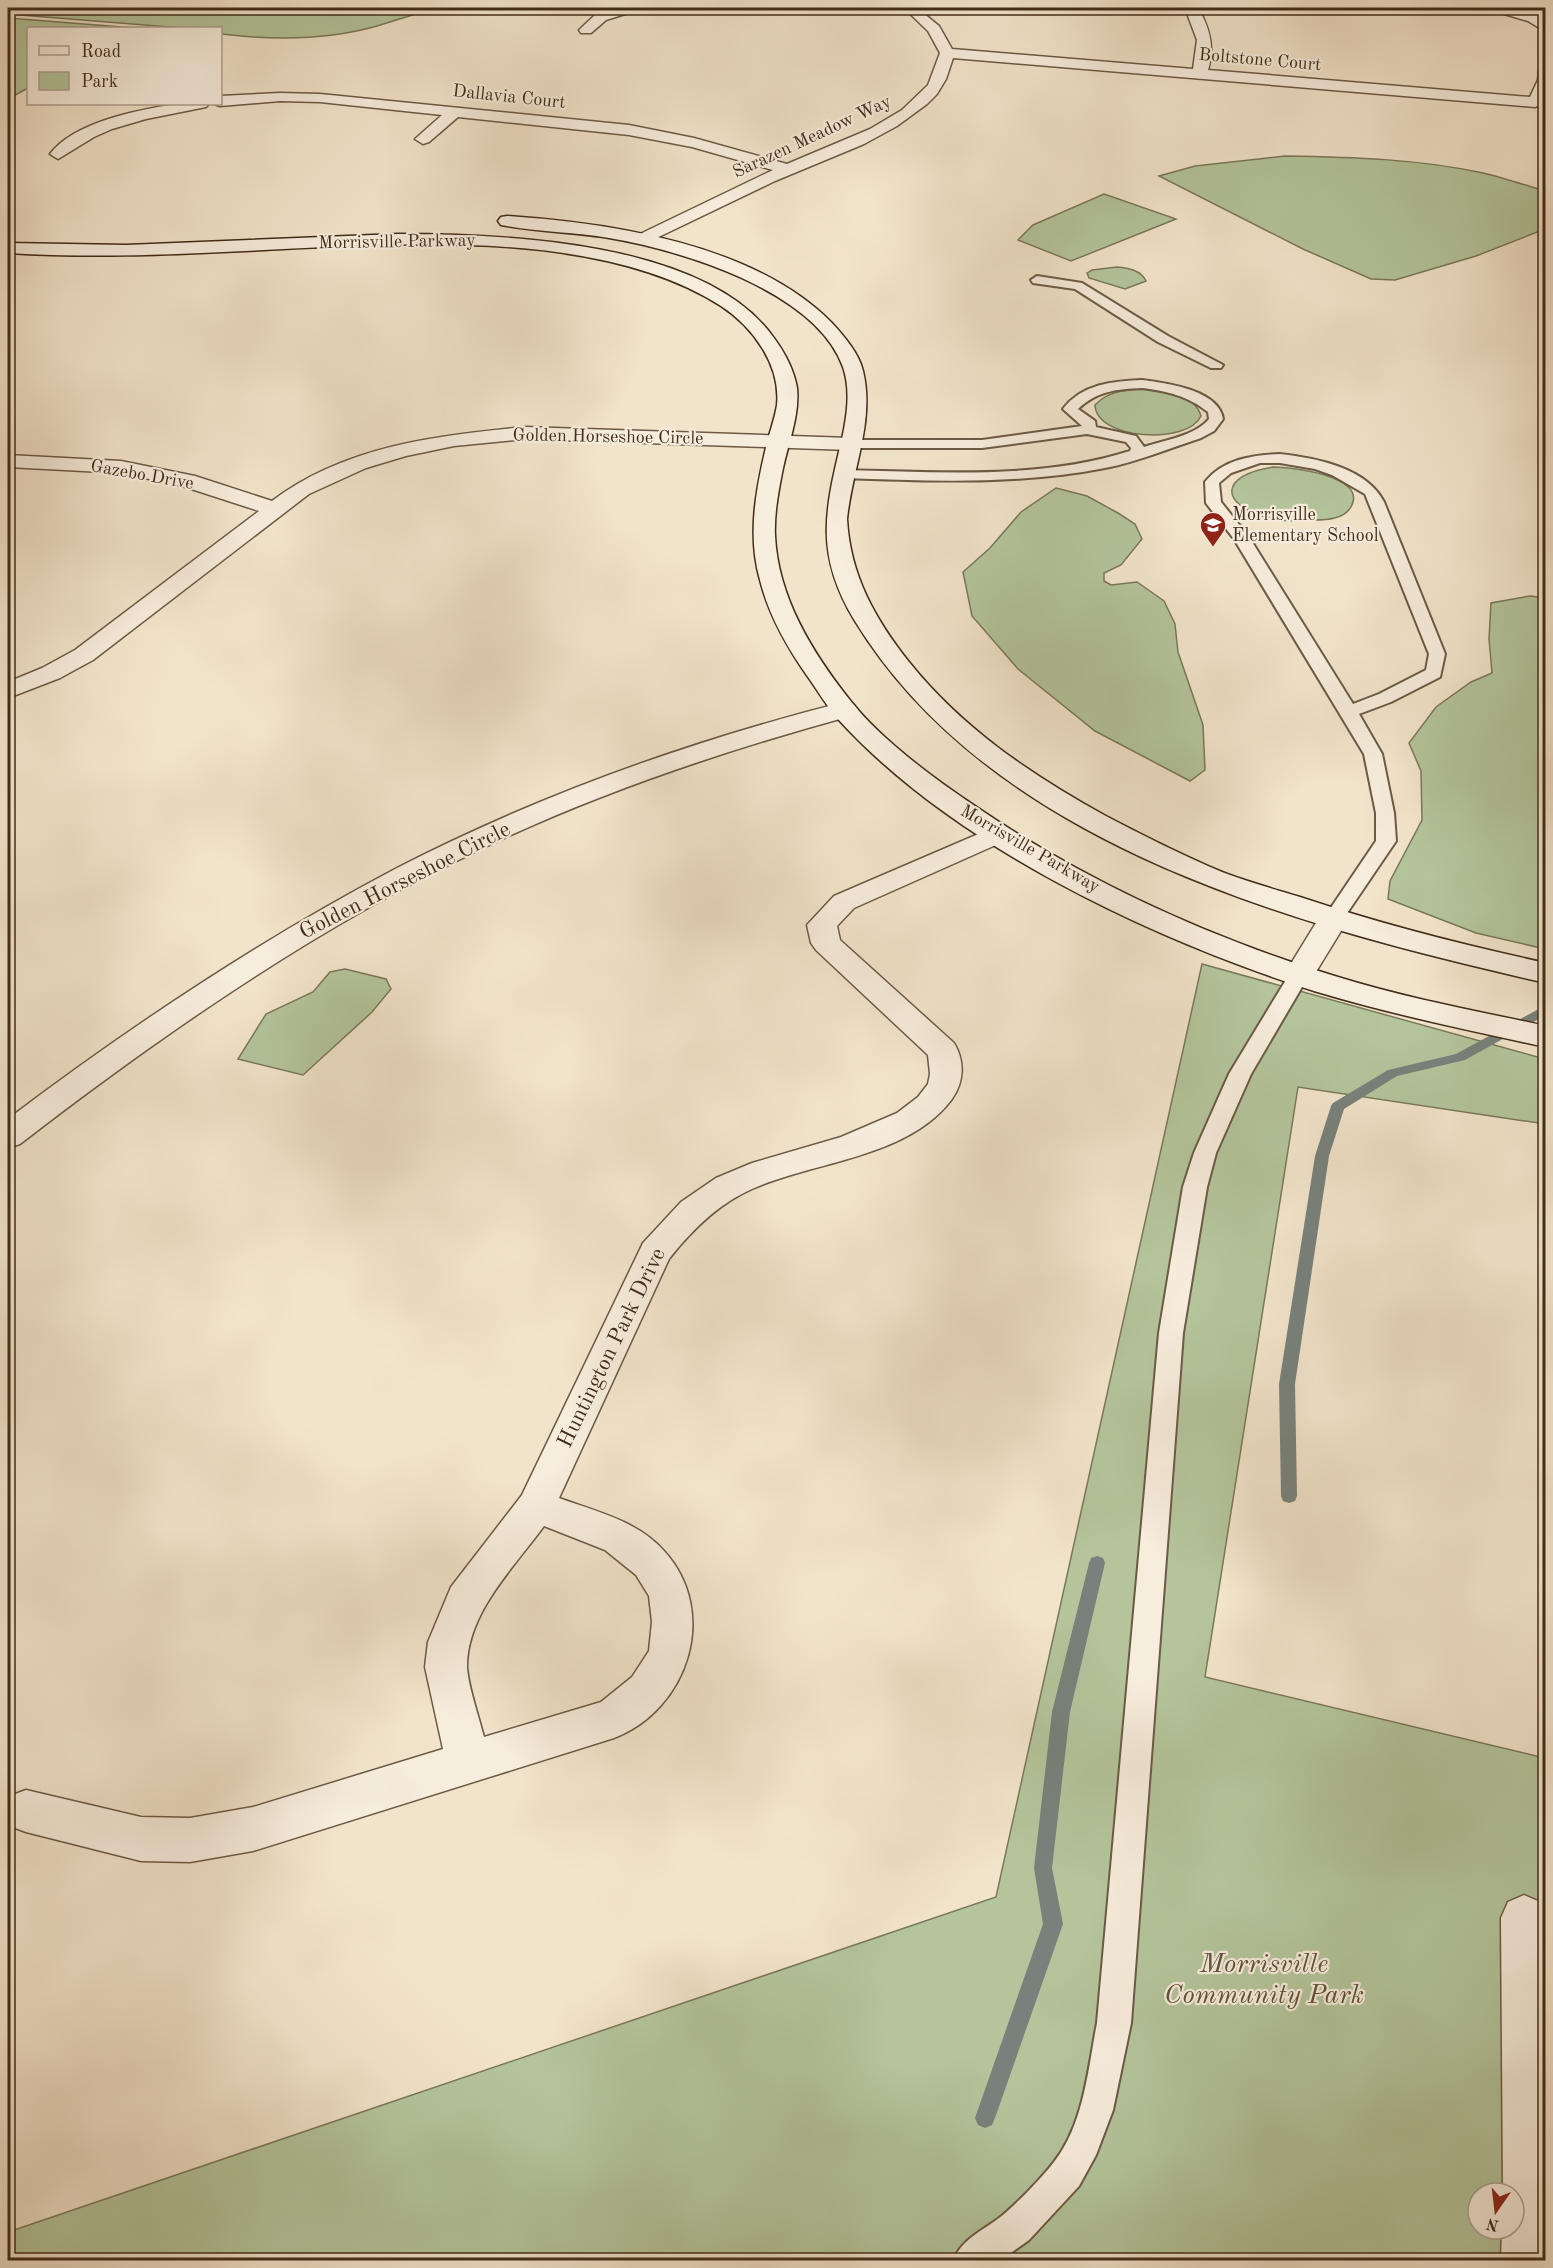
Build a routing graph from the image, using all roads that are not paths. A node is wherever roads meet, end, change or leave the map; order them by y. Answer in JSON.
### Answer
{"nodes":[{"id":1,"x":630,"y":8,"type":"edge"},
{"id":2,"x":910,"y":8,"type":"edge"},
{"id":3,"x":1192,"y":8,"type":"edge"},
{"id":4,"x":1499,"y":8,"type":"edge"},
{"id":5,"x":1545,"y":28,"type":"edge"},
{"id":6,"x":585,"y":30,"type":"dead end"},
{"id":7,"x":947,"y":53,"type":"junction"},
{"id":8,"x":1545,"y":71,"type":"edge"},
{"id":9,"x":1199,"y":74,"type":"junction"},
{"id":10,"x":222,"y":101,"type":"edge"},
{"id":11,"x":196,"y":105,"type":"edge"},
{"id":12,"x":456,"y":111,"type":"junction"},
{"id":13,"x":423,"y":139,"type":"dead end"},
{"id":14,"x":58,"y":154,"type":"dead end"},
{"id":15,"x":789,"y":169,"type":"junction"},
{"id":16,"x":402,"y":219,"type":"dead end"},
{"id":17,"x":484,"y":219,"type":"dead end"},
{"id":18,"x":86,"y":230,"type":"dead end"},
{"id":19,"x":644,"y":239,"type":"junction"},
{"id":20,"x":8,"y":248,"type":"edge"},
{"id":21,"x":1037,"y":280,"type":"dead end"},
{"id":22,"x":1216,"y":365,"type":"dead end"},
{"id":23,"x":1087,"y":430,"type":"junction"},
{"id":24,"x":777,"y":443,"type":"junction"},
{"id":25,"x":850,"y":444,"type":"junction"},
{"id":26,"x":1137,"y":453,"type":"junction"},
{"id":27,"x":8,"y":461,"type":"edge"},
{"id":28,"x":844,"y":474,"type":"junction"},
{"id":29,"x":273,"y":508,"type":"junction"},
{"id":30,"x":8,"y":691,"type":"edge"},
{"id":31,"x":845,"y":710,"type":"junction"},
{"id":32,"x":1349,"y":712,"type":"junction"},
{"id":33,"x":997,"y":834,"type":"junction"},
{"id":34,"x":1334,"y":918,"type":"junction"},
{"id":35,"x":1545,"y":973,"type":"edge"},
{"id":36,"x":1299,"y":975,"type":"junction"},
{"id":37,"x":1545,"y":1037,"type":"edge"},
{"id":38,"x":8,"y":1136,"type":"edge"},
{"id":39,"x":536,"y":1506,"type":"junction"},
{"id":40,"x":468,"y":1762,"type":"junction"},
{"id":41,"x":26,"y":1811,"type":"dead end"},
{"id":42,"x":1524,"y":1918,"type":"dead end"},
{"id":43,"x":972,"y":2260,"type":"edge"},
{"id":44,"x":1527,"y":2260,"type":"edge"}],
"edges":[{"from":1,"to":6,"type":"street"},
{"from":2,"to":7,"type":"street"},
{"from":3,"to":9,"type":"street"},
{"from":4,"to":5,"type":"street"},
{"from":7,"to":9,"type":"street","name":"Boltstone Court"},
{"from":7,"to":15,"type":"street","name":"Sarazen Meadow Way"},
{"from":8,"to":9,"type":"street","name":"Boltstone Court"},
{"from":10,"to":12,"type":"street","name":"Dallavia Court"},
{"from":11,"to":14,"type":"street"},
{"from":12,"to":13,"type":"street"},
{"from":12,"to":15,"type":"street","name":"Dallavia Court"},
{"from":15,"to":19,"type":"street","name":"Sarazen Meadow Way"},
{"from":16,"to":18,"type":"street","name":"Morrisville Parkway"},
{"from":17,"to":19,"type":"street","name":"Morrisville Parkway"},
{"from":19,"to":25,"type":"street","name":"Morrisville Parkway"},
{"from":20,"to":24,"type":"street","name":"Morrisville Parkway"},
{"from":21,"to":22,"type":"lane"},
{"from":23,"to":25,"type":"lane"},
{"from":23,"to":26,"type":"lane"},
{"from":23,"to":26,"type":"lane"},
{"from":24,"to":25,"type":"street","name":"Golden Horseshoe Circle"},
{"from":24,"to":29,"type":"street","name":"Golden Horseshoe Circle"},
{"from":24,"to":31,"type":"street","name":"Morrisville Parkway"},
{"from":25,"to":28,"type":"street","name":"Morrisville Parkway"},
{"from":26,"to":28,"type":"lane"},
{"from":27,"to":29,"type":"street","name":"Gazebo Drive"},
{"from":28,"to":34,"type":"street","name":"Morrisville Parkway"},
{"from":29,"to":30,"type":"street","name":"Golden Horseshoe Circle"},
{"from":31,"to":33,"type":"street","name":"Morrisville Parkway"},
{"from":31,"to":38,"type":"street","name":"Golden Horseshoe Circle"},
{"from":32,"to":32,"type":"lane"},
{"from":32,"to":34,"type":"lane"},
{"from":33,"to":36,"type":"street","name":"Morrisville Parkway"},
{"from":33,"to":39,"type":"street","name":"Huntington Park Drive"},
{"from":34,"to":35,"type":"street","name":"Morrisville Parkway"},
{"from":34,"to":36,"type":"street"},
{"from":36,"to":37,"type":"street","name":"Morrisville Parkway"},
{"from":36,"to":43,"type":"lane"},
{"from":39,"to":40,"type":"street","name":"Huntington Park Drive"},
{"from":39,"to":40,"type":"street"},
{"from":40,"to":41,"type":"street"},
{"from":42,"to":44,"type":"street"}]}
